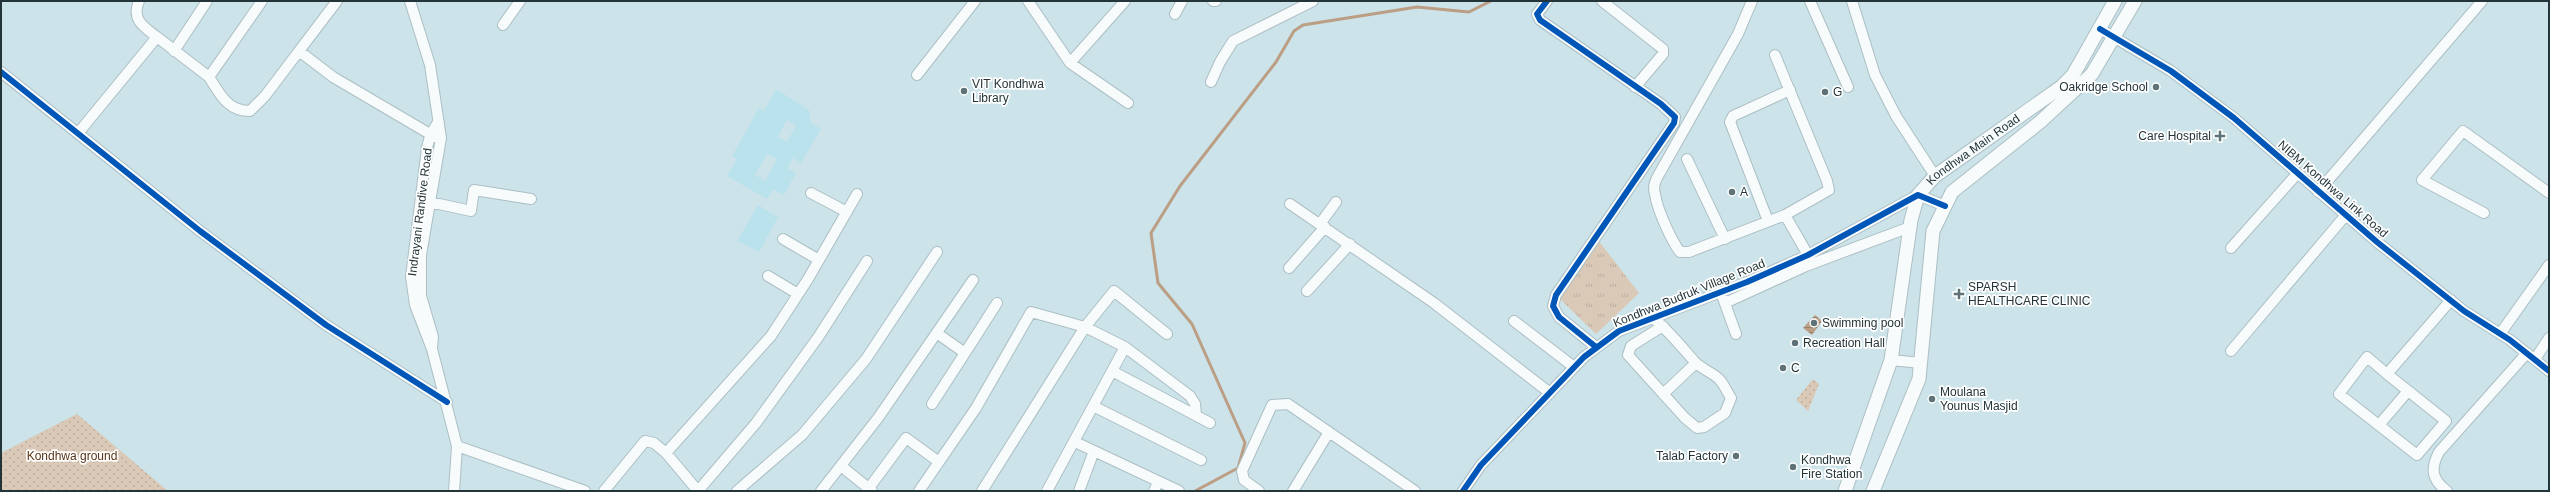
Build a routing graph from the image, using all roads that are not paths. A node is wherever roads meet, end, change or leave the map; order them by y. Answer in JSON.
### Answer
{"nodes":[{"id":1,"x":139,"y":1,"type":"edge"},
{"id":2,"x":207,"y":1,"type":"edge"},
{"id":3,"x":262,"y":1,"type":"edge"},
{"id":4,"x":337,"y":1,"type":"edge"},
{"id":5,"x":410,"y":1,"type":"edge"},
{"id":6,"x":520,"y":1,"type":"edge"},
{"id":7,"x":975,"y":1,"type":"edge"},
{"id":8,"x":1028,"y":1,"type":"edge"},
{"id":9,"x":1125,"y":1,"type":"edge"},
{"id":10,"x":1182,"y":1,"type":"edge"},
{"id":11,"x":1313,"y":1,"type":"edge"},
{"id":12,"x":1548,"y":1,"type":"edge"},
{"id":13,"x":1602,"y":1,"type":"edge"},
{"id":14,"x":1752,"y":1,"type":"edge"},
{"id":15,"x":1810,"y":1,"type":"edge"},
{"id":16,"x":1852,"y":1,"type":"edge"},
{"id":17,"x":2115,"y":1,"type":"edge"},
{"id":18,"x":2135,"y":1,"type":"edge"},
{"id":19,"x":2482,"y":1,"type":"edge"},
{"id":20,"x":1175,"y":14,"type":"dead end"},
{"id":21,"x":503,"y":25,"type":"dead end"},
{"id":22,"x":2100,"y":29,"type":"junction"},
{"id":23,"x":157,"y":37,"type":"junction"},
{"id":24,"x":2114,"y":37,"type":"junction"},
{"id":25,"x":174,"y":51,"type":"junction"},
{"id":26,"x":299,"y":51,"type":"junction"},
{"id":27,"x":1775,"y":55,"type":"dead end"},
{"id":28,"x":1070,"y":63,"type":"junction"},
{"id":29,"x":1,"y":72,"type":"edge"},
{"id":30,"x":917,"y":75,"type":"dead end"},
{"id":31,"x":209,"y":77,"type":"junction"},
{"id":32,"x":1212,"y":82,"type":"dead end"},
{"id":33,"x":1635,"y":86,"type":"junction"},
{"id":34,"x":1848,"y":87,"type":"dead end"},
{"id":35,"x":1790,"y":90,"type":"junction"},
{"id":36,"x":1128,"y":103,"type":"dead end"},
{"id":37,"x":438,"y":122,"type":"junction"},
{"id":38,"x":79,"y":132,"type":"junction"},
{"id":39,"x":430,"y":136,"type":"junction"},
{"id":40,"x":441,"y":138,"type":"junction"},
{"id":41,"x":1687,"y":158,"type":"dead end"},
{"id":42,"x":2297,"y":174,"type":"junction"},
{"id":43,"x":1935,"y":176,"type":"junction"},
{"id":44,"x":2318,"y":192,"type":"junction"},
{"id":45,"x":811,"y":193,"type":"dead end"},
{"id":46,"x":2549,"y":193,"type":"edge"},
{"id":47,"x":857,"y":194,"type":"dead end"},
{"id":48,"x":1918,"y":195,"type":"junction"},
{"id":49,"x":531,"y":199,"type":"dead end"},
{"id":50,"x":430,"y":202,"type":"junction"},
{"id":51,"x":1336,"y":202,"type":"dead end"},
{"id":52,"x":1290,"y":204,"type":"dead end"},
{"id":53,"x":1945,"y":206,"type":"junction"},
{"id":54,"x":847,"y":212,"type":"junction"},
{"id":55,"x":2484,"y":213,"type":"dead end"},
{"id":56,"x":1786,"y":214,"type":"junction"},
{"id":57,"x":2345,"y":216,"type":"junction"},
{"id":58,"x":1768,"y":221,"type":"junction"},
{"id":59,"x":1322,"y":226,"type":"junction"},
{"id":60,"x":1910,"y":227,"type":"junction"},
{"id":61,"x":783,"y":239,"type":"dead end"},
{"id":62,"x":1725,"y":239,"type":"junction"},
{"id":63,"x":1350,"y":244,"type":"junction"},
{"id":64,"x":2232,"y":248,"type":"dead end"},
{"id":65,"x":937,"y":252,"type":"dead end"},
{"id":66,"x":1808,"y":255,"type":"junction"},
{"id":67,"x":819,"y":260,"type":"junction"},
{"id":68,"x":867,"y":261,"type":"dead end"},
{"id":69,"x":2549,"y":265,"type":"edge"},
{"id":70,"x":1289,"y":268,"type":"dead end"},
{"id":71,"x":768,"y":276,"type":"dead end"},
{"id":72,"x":973,"y":280,"type":"dead end"},
{"id":73,"x":1307,"y":291,"type":"dead end"},
{"id":74,"x":1721,"y":292,"type":"junction"},
{"id":75,"x":798,"y":294,"type":"junction"},
{"id":76,"x":2450,"y":300,"type":"junction"},
{"id":77,"x":997,"y":303,"type":"dead end"},
{"id":78,"x":1725,"y":303,"type":"junction"},
{"id":79,"x":1653,"y":318,"type":"junction"},
{"id":80,"x":1514,"y":321,"type":"dead end"},
{"id":81,"x":1663,"y":326,"type":"junction"},
{"id":82,"x":1085,"y":327,"type":"junction"},
{"id":83,"x":938,"y":334,"type":"junction"},
{"id":84,"x":1167,"y":334,"type":"dead end"},
{"id":85,"x":1736,"y":334,"type":"dead end"},
{"id":86,"x":2500,"y":334,"type":"junction"},
{"id":87,"x":2549,"y":338,"type":"edge"},
{"id":88,"x":1125,"y":347,"type":"junction"},
{"id":89,"x":1596,"y":347,"type":"junction"},
{"id":90,"x":432,"y":349,"type":"junction"},
{"id":91,"x":2231,"y":351,"type":"dead end"},
{"id":92,"x":965,"y":353,"type":"junction"},
{"id":93,"x":2527,"y":353,"type":"junction"},
{"id":94,"x":2536,"y":359,"type":"junction"},
{"id":95,"x":1891,"y":360,"type":"junction"},
{"id":96,"x":1696,"y":363,"type":"junction"},
{"id":97,"x":1921,"y":363,"type":"junction"},
{"id":98,"x":1574,"y":367,"type":"junction"},
{"id":99,"x":1112,"y":371,"type":"junction"},
{"id":100,"x":2549,"y":371,"type":"edge"},
{"id":101,"x":2387,"y":374,"type":"junction"},
{"id":102,"x":2408,"y":391,"type":"junction"},
{"id":103,"x":1550,"y":393,"type":"junction"},
{"id":104,"x":1663,"y":394,"type":"junction"},
{"id":105,"x":447,"y":402,"type":"junction"},
{"id":106,"x":932,"y":404,"type":"dead end"},
{"id":107,"x":1093,"y":406,"type":"junction"},
{"id":108,"x":1196,"y":415,"type":"junction"},
{"id":109,"x":1210,"y":423,"type":"dead end"},
{"id":110,"x":2379,"y":426,"type":"junction"},
{"id":111,"x":1329,"y":432,"type":"junction"},
{"id":112,"x":1075,"y":442,"type":"junction"},
{"id":113,"x":457,"y":446,"type":"junction"},
{"id":114,"x":1094,"y":451,"type":"junction"},
{"id":115,"x":666,"y":453,"type":"junction"},
{"id":116,"x":1201,"y":460,"type":"dead end"},
{"id":117,"x":939,"y":462,"type":"junction"},
{"id":118,"x":841,"y":466,"type":"junction"},
{"id":119,"x":1158,"y":482,"type":"junction"},
{"id":120,"x":870,"y":490,"type":"edge"},
{"id":121,"x":454,"y":491,"type":"edge"},
{"id":122,"x":585,"y":491,"type":"edge"},
{"id":123,"x":604,"y":491,"type":"edge"},
{"id":124,"x":698,"y":491,"type":"edge"},
{"id":125,"x":737,"y":491,"type":"edge"},
{"id":126,"x":821,"y":491,"type":"edge"},
{"id":127,"x":919,"y":491,"type":"edge"},
{"id":128,"x":982,"y":491,"type":"edge"},
{"id":129,"x":1047,"y":491,"type":"edge"},
{"id":130,"x":1079,"y":491,"type":"edge"},
{"id":131,"x":1154,"y":491,"type":"edge"},
{"id":132,"x":1179,"y":491,"type":"edge"},
{"id":133,"x":1259,"y":491,"type":"edge"},
{"id":134,"x":1293,"y":491,"type":"edge"},
{"id":135,"x":1414,"y":491,"type":"edge"},
{"id":136,"x":1463,"y":491,"type":"edge"},
{"id":137,"x":1846,"y":491,"type":"edge"},
{"id":138,"x":1874,"y":491,"type":"edge"},
{"id":139,"x":2447,"y":491,"type":"edge"}],
"edges":[{"from":1,"to":23,"type":"street"},
{"from":2,"to":25,"type":"street"},
{"from":3,"to":31,"type":"street"},
{"from":4,"to":26,"type":"street"},
{"from":5,"to":37,"type":"street","name":"Indrayani Randive Road"},
{"from":6,"to":21,"type":"street"},
{"from":7,"to":30,"type":"street"},
{"from":8,"to":28,"type":"street"},
{"from":9,"to":28,"type":"street"},
{"from":10,"to":20,"type":"street"},
{"from":11,"to":32,"type":"street"},
{"from":12,"to":33,"type":"street"},
{"from":13,"to":33,"type":"street"},
{"from":14,"to":62,"type":"street"},
{"from":15,"to":34,"type":"street"},
{"from":16,"to":43,"type":"street"},
{"from":17,"to":22,"type":"main road","name":"Kondhwa Main Road"},
{"from":18,"to":24,"type":"main road","name":"Kondhwa Main Road"},
{"from":19,"to":44,"type":"street"},
{"from":22,"to":24,"type":"street","name":"NIBM Kondhwa Link Road"},
{"from":22,"to":43,"type":"main road","name":"Kondhwa Main Road"},
{"from":23,"to":25,"type":"street"},
{"from":23,"to":38,"type":"street"},
{"from":24,"to":42,"type":"street","name":"NIBM Kondhwa Link Road"},
{"from":24,"to":53,"type":"main road","name":"Kondhwa Main Road"},
{"from":25,"to":31,"type":"street"},
{"from":26,"to":31,"type":"street"},
{"from":26,"to":39,"type":"street"},
{"from":27,"to":35,"type":"street"},
{"from":28,"to":36,"type":"street"},
{"from":29,"to":38,"type":"street"},
{"from":33,"to":89,"type":"street"},
{"from":35,"to":56,"type":"street"},
{"from":35,"to":58,"type":"street"},
{"from":37,"to":39,"type":"street","name":"Indrayani Randive Road"},
{"from":37,"to":40,"type":"street","name":"Indrayani Randive Road"},
{"from":38,"to":105,"type":"street"},
{"from":39,"to":40,"type":"street"},
{"from":39,"to":90,"type":"street","name":"Indrayani Randive Road"},
{"from":40,"to":50,"type":"street","name":"Indrayani Randive Road"},
{"from":41,"to":62,"type":"street"},
{"from":42,"to":44,"type":"street","name":"NIBM Kondhwa Link Road"},
{"from":42,"to":64,"type":"street"},
{"from":43,"to":48,"type":"main road","name":"Kondhwa Main Road"},
{"from":44,"to":57,"type":"street","name":"NIBM Kondhwa Link Road"},
{"from":45,"to":54,"type":"street"},
{"from":46,"to":55,"type":"street"},
{"from":47,"to":54,"type":"street"},
{"from":48,"to":53,"type":"street"},
{"from":48,"to":60,"type":"main road","name":"Kondhwa Main Road"},
{"from":48,"to":66,"type":"street","name":"Kondhwa Budruk Village Road"},
{"from":49,"to":50,"type":"street"},
{"from":50,"to":90,"type":"street","name":"Indrayani Randive Road"},
{"from":51,"to":59,"type":"street"},
{"from":52,"to":59,"type":"street"},
{"from":53,"to":97,"type":"main road","name":"Kondhwa Main Road"},
{"from":54,"to":67,"type":"street"},
{"from":56,"to":58,"type":"street"},
{"from":56,"to":66,"type":"street"},
{"from":57,"to":76,"type":"street","name":"NIBM Kondhwa Link Road"},
{"from":57,"to":91,"type":"street"},
{"from":58,"to":62,"type":"street"},
{"from":59,"to":63,"type":"street"},
{"from":59,"to":70,"type":"street"},
{"from":60,"to":78,"type":"street"},
{"from":60,"to":95,"type":"main road","name":"Kondhwa Main Road"},
{"from":61,"to":67,"type":"street"},
{"from":63,"to":73,"type":"street"},
{"from":63,"to":103,"type":"street"},
{"from":65,"to":125,"type":"street"},
{"from":66,"to":74,"type":"street","name":"Kondhwa Budruk Village Road"},
{"from":67,"to":75,"type":"street"},
{"from":68,"to":124,"type":"street"},
{"from":69,"to":86,"type":"street"},
{"from":71,"to":75,"type":"street"},
{"from":72,"to":83,"type":"street"},
{"from":74,"to":78,"type":"street"},
{"from":74,"to":79,"type":"street","name":"Kondhwa Budruk Village Road"},
{"from":75,"to":115,"type":"street"},
{"from":76,"to":86,"type":"street","name":"NIBM Kondhwa Link Road"},
{"from":76,"to":101,"type":"street"},
{"from":77,"to":92,"type":"street"},
{"from":78,"to":85,"type":"street"},
{"from":79,"to":81,"type":"street"},
{"from":79,"to":89,"type":"street","name":"Kondhwa Budruk Village Road"},
{"from":80,"to":98,"type":"street"},
{"from":81,"to":96,"type":"street"},
{"from":81,"to":104,"type":"street"},
{"from":82,"to":84,"type":"street"},
{"from":82,"to":88,"type":"street"},
{"from":82,"to":117,"type":"street"},
{"from":82,"to":128,"type":"street"},
{"from":83,"to":92,"type":"street"},
{"from":83,"to":118,"type":"street"},
{"from":86,"to":93,"type":"street","name":"NIBM Kondhwa Link Road"},
{"from":87,"to":94,"type":"street"},
{"from":88,"to":99,"type":"street"},
{"from":88,"to":108,"type":"street"},
{"from":89,"to":98,"type":"street","name":"Kondhwa Budruk Village Road"},
{"from":90,"to":105,"type":"street","name":"Indrayani Randive Road"},
{"from":92,"to":106,"type":"street"},
{"from":93,"to":94,"type":"street","name":"NIBM Kondhwa Link Road"},
{"from":93,"to":139,"type":"street"},
{"from":94,"to":100,"type":"street","name":"NIBM Kondhwa Link Road"},
{"from":95,"to":97,"type":"street"},
{"from":95,"to":137,"type":"main road","name":"Kondhwa Main Road"},
{"from":96,"to":104,"type":"street"},
{"from":96,"to":104,"type":"street"},
{"from":97,"to":138,"type":"main road","name":"Kondhwa Main Road"},
{"from":98,"to":103,"type":"street","name":"Kondhwa Budruk Village Road"},
{"from":99,"to":107,"type":"street"},
{"from":99,"to":108,"type":"street"},
{"from":101,"to":102,"type":"street"},
{"from":101,"to":110,"type":"street"},
{"from":102,"to":110,"type":"street"},
{"from":102,"to":110,"type":"street"},
{"from":103,"to":136,"type":"street","name":"Kondhwa Budruk Village Road"},
{"from":105,"to":113,"type":"street","name":"Indrayani Randive Road"},
{"from":107,"to":112,"type":"street"},
{"from":107,"to":116,"type":"street"},
{"from":108,"to":109,"type":"street"},
{"from":111,"to":133,"type":"street"},
{"from":111,"to":134,"type":"street"},
{"from":111,"to":135,"type":"street"},
{"from":112,"to":114,"type":"street"},
{"from":112,"to":129,"type":"street"},
{"from":113,"to":121,"type":"street","name":"Indrayani Randive Road"},
{"from":113,"to":122,"type":"street"},
{"from":114,"to":119,"type":"street"},
{"from":114,"to":130,"type":"street"},
{"from":115,"to":123,"type":"street"},
{"from":115,"to":124,"type":"street"},
{"from":117,"to":120,"type":"street"},
{"from":117,"to":127,"type":"street"},
{"from":118,"to":120,"type":"street"},
{"from":118,"to":126,"type":"street"},
{"from":119,"to":131,"type":"street"},
{"from":119,"to":132,"type":"street"}]}
